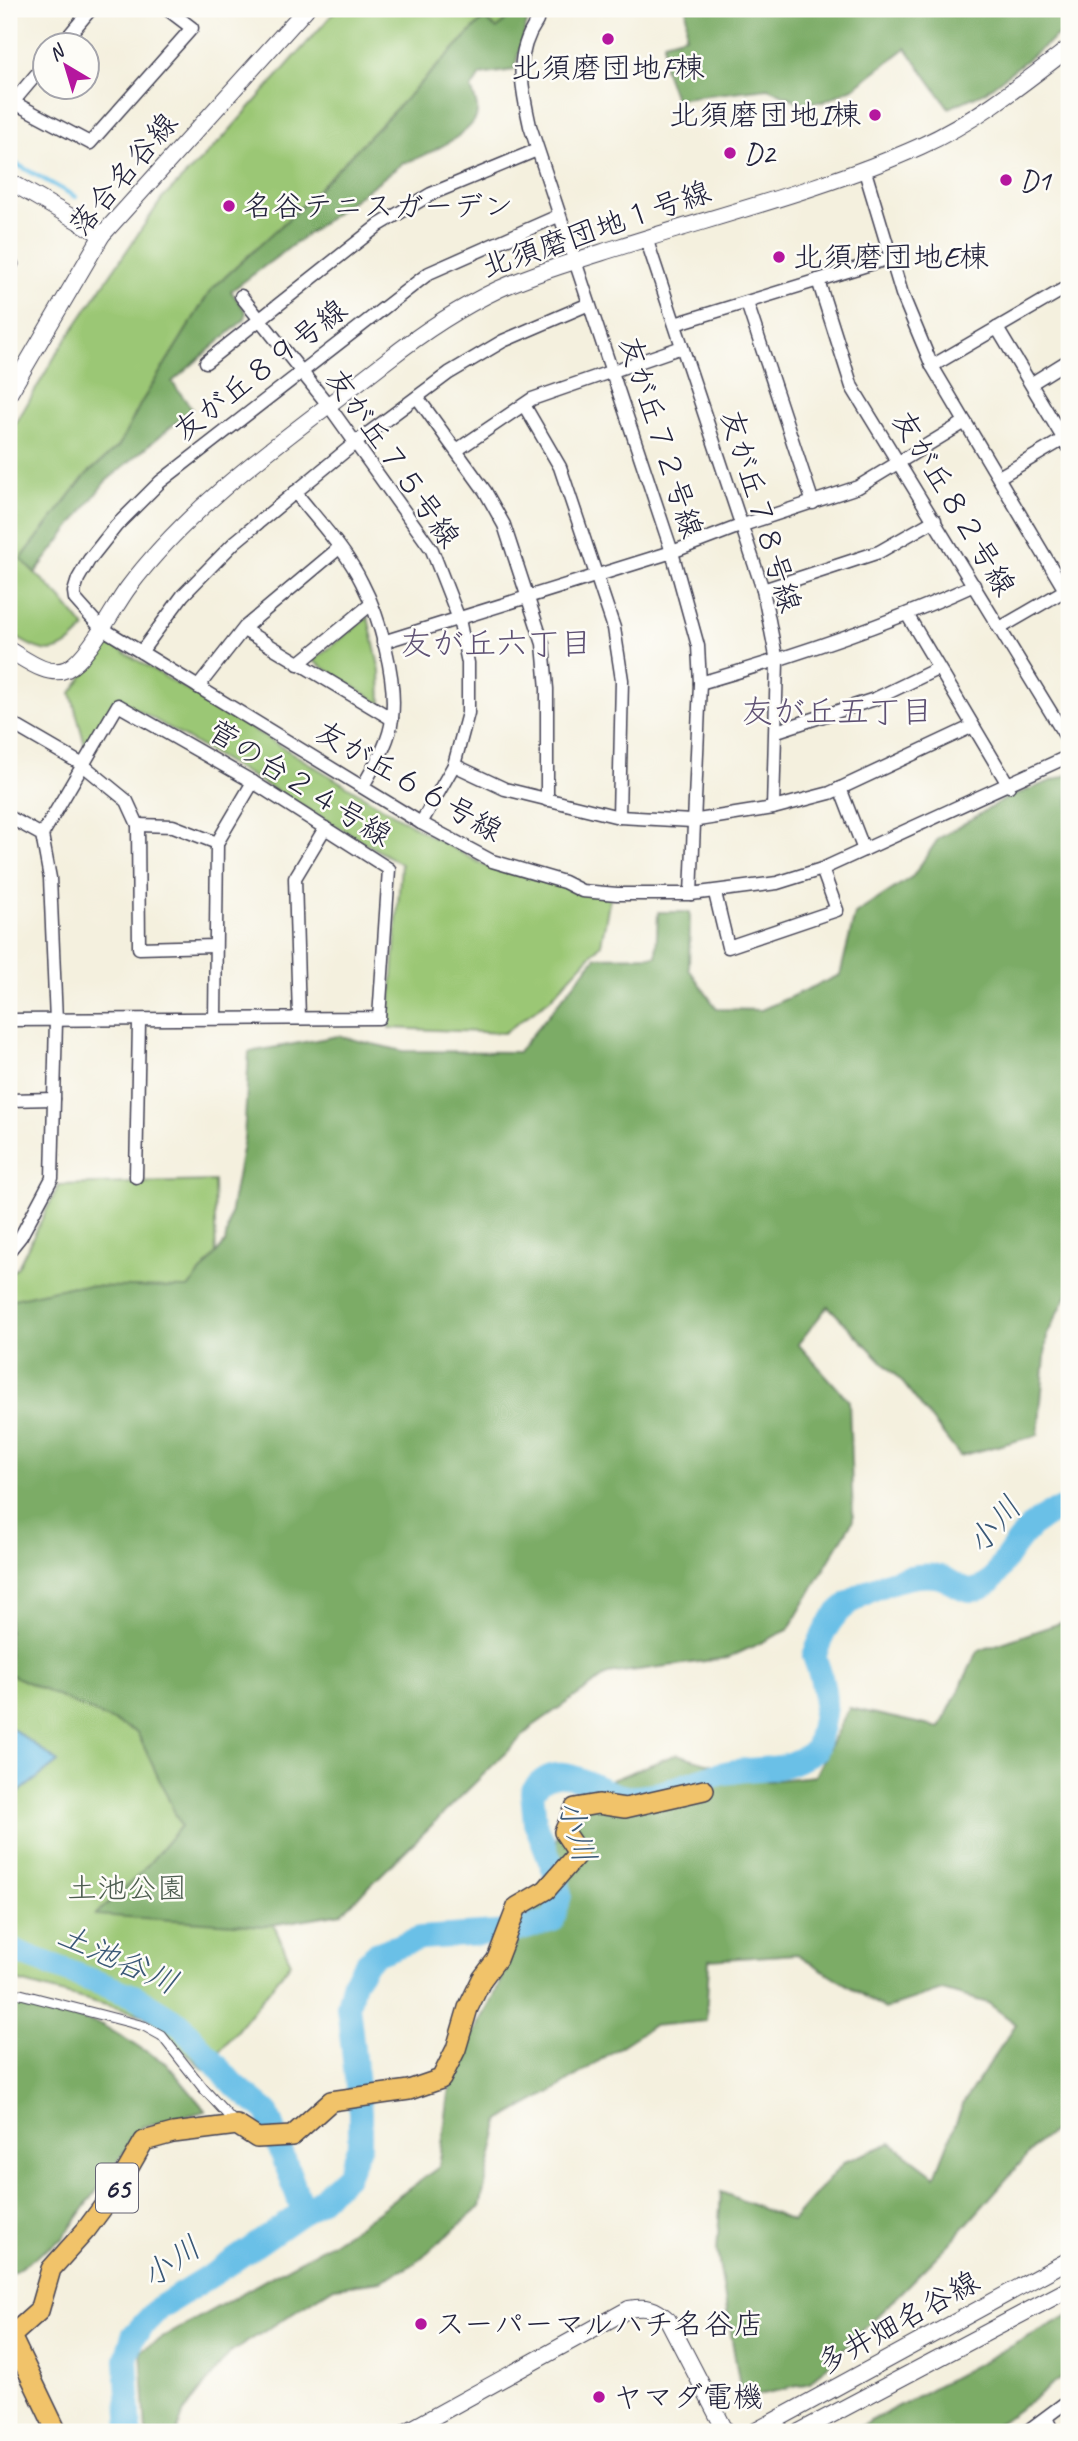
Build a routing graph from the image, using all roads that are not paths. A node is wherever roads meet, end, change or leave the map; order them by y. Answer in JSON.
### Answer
{"nodes":[{"id":1,"x":91,"y":9,"type":"edge"},
{"id":2,"x":167,"y":9,"type":"edge"},
{"id":3,"x":306,"y":9,"type":"edge"},
{"id":4,"x":533,"y":9,"type":"edge"},
{"id":5,"x":72,"y":32,"type":"edge"},
{"id":6,"x":1069,"y":48,"type":"edge"},
{"id":7,"x":32,"y":78,"type":"edge"},
{"id":8,"x":11,"y":101,"type":"edge"},
{"id":9,"x":537,"y":150,"type":"junction"},
{"id":10,"x":864,"y":168,"type":"junction"},
{"id":11,"x":9,"y":181,"type":"edge"},
{"id":12,"x":558,"y":216,"type":"junction"},
{"id":13,"x":102,"y":235,"type":"junction"},
{"id":14,"x":646,"y":238,"type":"junction"},
{"id":15,"x":890,"y":258,"type":"junction"},
{"id":16,"x":576,"y":260,"type":"junction"},
{"id":17,"x":9,"y":262,"type":"edge"},
{"id":18,"x":9,"y":270,"type":"edge"},
{"id":19,"x":818,"y":280,"type":"junction"},
{"id":20,"x":1069,"y":286,"type":"edge"},
{"id":21,"x":242,"y":296,"type":"dead end"},
{"id":22,"x":747,"y":303,"type":"junction"},
{"id":23,"x":589,"y":304,"type":"junction"},
{"id":24,"x":260,"y":320,"type":"junction"},
{"id":25,"x":675,"y":324,"type":"junction"},
{"id":26,"x":997,"y":328,"type":"junction"},
{"id":27,"x":682,"y":347,"type":"junction"},
{"id":28,"x":1069,"y":360,"type":"edge"},
{"id":29,"x":206,"y":362,"type":"dead end"},
{"id":30,"x":932,"y":366,"type":"junction"},
{"id":31,"x":611,"y":369,"type":"junction"},
{"id":32,"x":300,"y":371,"type":"junction"},
{"id":33,"x":1032,"y":383,"type":"junction"},
{"id":34,"x":9,"y":394,"type":"edge"},
{"id":35,"x":417,"y":397,"type":"junction"},
{"id":36,"x":524,"y":404,"type":"junction"},
{"id":37,"x":328,"y":406,"type":"junction"},
{"id":38,"x":965,"y":422,"type":"junction"},
{"id":39,"x":1067,"y":441,"type":"edge"},
{"id":40,"x":355,"y":443,"type":"junction"},
{"id":41,"x":457,"y":450,"type":"junction"},
{"id":42,"x":901,"y":463,"type":"junction"},
{"id":43,"x":999,"y":477,"type":"junction"},
{"id":44,"x":295,"y":492,"type":"junction"},
{"id":45,"x":813,"y":503,"type":"junction"},
{"id":46,"x":935,"y":520,"type":"junction"},
{"id":47,"x":740,"y":526,"type":"junction"},
{"id":48,"x":339,"y":548,"type":"junction"},
{"id":49,"x":671,"y":552,"type":"junction"},
{"id":50,"x":598,"y":575,"type":"junction"},
{"id":51,"x":974,"y":585,"type":"junction"},
{"id":52,"x":763,"y":590,"type":"junction"},
{"id":53,"x":1068,"y":591,"type":"edge"},
{"id":54,"x":527,"y":598,"type":"junction"},
{"id":55,"x":370,"y":605,"type":"junction"},
{"id":56,"x":908,"y":616,"type":"junction"},
{"id":57,"x":459,"y":619,"type":"junction"},
{"id":58,"x":100,"y":627,"type":"junction"},
{"id":59,"x":1000,"y":628,"type":"junction"},
{"id":60,"x":244,"y":629,"type":"junction"},
{"id":61,"x":383,"y":642,"type":"junction"},
{"id":62,"x":9,"y":650,"type":"edge"},
{"id":63,"x":141,"y":652,"type":"junction"},
{"id":64,"x":777,"y":661,"type":"junction"},
{"id":65,"x":298,"y":663,"type":"junction"},
{"id":66,"x":937,"y":669,"type":"junction"},
{"id":67,"x":700,"y":683,"type":"junction"},
{"id":68,"x":198,"y":687,"type":"junction"},
{"id":69,"x":392,"y":719,"type":"junction"},
{"id":70,"x":9,"y":723,"type":"edge"},
{"id":71,"x":973,"y":726,"type":"junction"},
{"id":72,"x":777,"y":730,"type":"junction"},
{"id":73,"x":1069,"y":742,"type":"edge"},
{"id":74,"x":1069,"y":756,"type":"edge"},
{"id":75,"x":83,"y":765,"type":"junction"},
{"id":76,"x":454,"y":765,"type":"junction"},
{"id":77,"x":253,"y":782,"type":"junction"},
{"id":78,"x":363,"y":786,"type":"junction"},
{"id":79,"x":1009,"y":786,"type":"junction"},
{"id":80,"x":841,"y":788,"type":"junction"},
{"id":81,"x":547,"y":800,"type":"junction"},
{"id":82,"x":773,"y":808,"type":"junction"},
{"id":83,"x":9,"y":817,"type":"edge"},
{"id":84,"x":619,"y":817,"type":"junction"},
{"id":85,"x":692,"y":821,"type":"junction"},
{"id":86,"x":421,"y":823,"type":"junction"},
{"id":87,"x":138,"y":825,"type":"junction"},
{"id":88,"x":325,"y":828,"type":"junction"},
{"id":89,"x":42,"y":835,"type":"junction"},
{"id":90,"x":217,"y":843,"type":"junction"},
{"id":91,"x":864,"y":850,"type":"junction"},
{"id":92,"x":822,"y":869,"type":"junction"},
{"id":93,"x":715,"y":892,"type":"junction"},
{"id":94,"x":691,"y":894,"type":"junction"},
{"id":95,"x":215,"y":946,"type":"junction"},
{"id":96,"x":215,"y":1018,"type":"junction"},
{"id":97,"x":299,"y":1018,"type":"junction"},
{"id":98,"x":9,"y":1020,"type":"edge"},
{"id":99,"x":56,"y":1021,"type":"junction"},
{"id":100,"x":139,"y":1022,"type":"junction"},
{"id":101,"x":54,"y":1099,"type":"junction"},
{"id":102,"x":9,"y":1100,"type":"edge"},
{"id":103,"x":136,"y":1177,"type":"dead end"},
{"id":104,"x":9,"y":1251,"type":"edge"},
{"id":105,"x":705,"y":1790,"type":"dead end"},
{"id":106,"x":9,"y":1991,"type":"edge"},
{"id":107,"x":237,"y":2125,"type":"junction"},
{"id":108,"x":1069,"y":2260,"type":"edge"},
{"id":109,"x":1069,"y":2288,"type":"edge"},
{"id":110,"x":10,"y":2336,"type":"edge"},
{"id":111,"x":1069,"y":2400,"type":"edge"},
{"id":112,"x":1046,"y":2417,"type":"junction"},
{"id":113,"x":57,"y":2432,"type":"edge"},
{"id":114,"x":406,"y":2432,"type":"edge"},
{"id":115,"x":726,"y":2432,"type":"edge"},
{"id":116,"x":754,"y":2432,"type":"edge"},
{"id":117,"x":799,"y":2432,"type":"edge"},
{"id":118,"x":1026,"y":2432,"type":"edge"},
{"id":119,"x":1053,"y":2432,"type":"edge"}],
"edges":[{"from":1,"to":5,"type":"street"},
{"from":2,"to":8,"type":"street"},
{"from":3,"to":13,"type":"street","name":"落合名谷線"},
{"from":4,"to":9,"type":"street","name":"友が丘７２号線"},
{"from":6,"to":10,"type":"street","name":"北須磨団地１号線"},
{"from":7,"to":8,"type":"street"},
{"from":9,"to":12,"type":"street","name":"友が丘７２号線"},
{"from":9,"to":24,"type":"street"},
{"from":10,"to":14,"type":"street","name":"北須磨団地１号線"},
{"from":10,"to":15,"type":"street"},
{"from":11,"to":13,"type":"street"},
{"from":12,"to":16,"type":"street","name":"友が丘７２号線"},
{"from":12,"to":32,"type":"street","name":"友が丘８９号線"},
{"from":13,"to":34,"type":"street","name":"落合名谷線"},
{"from":14,"to":16,"type":"street","name":"北須磨団地１号線"},
{"from":14,"to":25,"type":"street","name":"友が丘７８号線"},
{"from":15,"to":19,"type":"street"},
{"from":15,"to":30,"type":"street"},
{"from":16,"to":23,"type":"street","name":"友が丘７２号線"},
{"from":16,"to":37,"type":"street","name":"北須磨団地１号線"},
{"from":17,"to":18,"type":"street"},
{"from":19,"to":22,"type":"street"},
{"from":19,"to":42,"type":"street","name":"友が丘８２号線"},
{"from":20,"to":26,"type":"street"},
{"from":21,"to":24,"type":"street","name":"友が丘７５号線"},
{"from":22,"to":25,"type":"street"},
{"from":22,"to":45,"type":"street"},
{"from":23,"to":31,"type":"street","name":"友が丘７２号線"},
{"from":23,"to":35,"type":"street"},
{"from":24,"to":29,"type":"street"},
{"from":24,"to":32,"type":"street","name":"友が丘７５号線"},
{"from":25,"to":27,"type":"street","name":"友が丘７８号線"},
{"from":26,"to":30,"type":"street"},
{"from":26,"to":33,"type":"street"},
{"from":27,"to":31,"type":"street"},
{"from":27,"to":47,"type":"street","name":"友が丘７８号線"},
{"from":28,"to":33,"type":"street"},
{"from":30,"to":38,"type":"street"},
{"from":31,"to":36,"type":"street"},
{"from":31,"to":49,"type":"street","name":"友が丘７２号線"},
{"from":32,"to":37,"type":"street","name":"友が丘７５号線"},
{"from":32,"to":58,"type":"street","name":"友が丘８９号線"},
{"from":33,"to":39,"type":"street"},
{"from":35,"to":40,"type":"street"},
{"from":35,"to":41,"type":"street"},
{"from":36,"to":41,"type":"street"},
{"from":36,"to":50,"type":"street"},
{"from":37,"to":40,"type":"street","name":"友が丘７５号線"},
{"from":37,"to":58,"type":"street","name":"北須磨団地１号線"},
{"from":38,"to":42,"type":"street"},
{"from":38,"to":43,"type":"street"},
{"from":39,"to":43,"type":"street"},
{"from":40,"to":44,"type":"street"},
{"from":40,"to":57,"type":"street","name":"友が丘７５号線"},
{"from":41,"to":54,"type":"street"},
{"from":42,"to":45,"type":"street"},
{"from":42,"to":46,"type":"street","name":"友が丘８２号線"},
{"from":43,"to":53,"type":"street"},
{"from":44,"to":48,"type":"street"},
{"from":44,"to":63,"type":"street"},
{"from":45,"to":47,"type":"street"},
{"from":46,"to":51,"type":"street","name":"友が丘８２号線"},
{"from":46,"to":52,"type":"street"},
{"from":47,"to":49,"type":"street"},
{"from":47,"to":52,"type":"street","name":"友が丘７８号線"},
{"from":48,"to":55,"type":"street"},
{"from":48,"to":60,"type":"street"},
{"from":49,"to":50,"type":"street"},
{"from":49,"to":67,"type":"street","name":"友が丘７２号線"},
{"from":50,"to":54,"type":"street"},
{"from":50,"to":84,"type":"street"},
{"from":51,"to":56,"type":"street"},
{"from":51,"to":59,"type":"street","name":"友が丘８２号線"},
{"from":52,"to":64,"type":"street","name":"友が丘７８号線"},
{"from":53,"to":59,"type":"street"},
{"from":54,"to":57,"type":"street"},
{"from":54,"to":81,"type":"street"},
{"from":55,"to":61,"type":"street"},
{"from":55,"to":65,"type":"street"},
{"from":56,"to":64,"type":"street"},
{"from":56,"to":66,"type":"street"},
{"from":57,"to":61,"type":"street"},
{"from":57,"to":76,"type":"street","name":"友が丘７５号線"},
{"from":58,"to":62,"type":"street","name":"北須磨団地１号線"},
{"from":58,"to":63,"type":"street","name":"友が丘６６号線"},
{"from":59,"to":73,"type":"street","name":"友が丘８２号線"},
{"from":60,"to":65,"type":"street"},
{"from":60,"to":68,"type":"street"},
{"from":61,"to":69,"type":"street"},
{"from":63,"to":68,"type":"street","name":"友が丘６６号線"},
{"from":64,"to":67,"type":"street"},
{"from":64,"to":72,"type":"street","name":"友が丘７８号線"},
{"from":65,"to":69,"type":"street"},
{"from":66,"to":71,"type":"street"},
{"from":66,"to":72,"type":"street"},
{"from":67,"to":85,"type":"street","name":"友が丘７２号線"},
{"from":68,"to":78,"type":"street","name":"友が丘６６号線"},
{"from":69,"to":78,"type":"street"},
{"from":70,"to":75,"type":"street"},
{"from":71,"to":79,"type":"street"},
{"from":71,"to":80,"type":"street"},
{"from":72,"to":82,"type":"street","name":"友が丘７８号線"},
{"from":74,"to":79,"type":"street","name":"友が丘６６号線"},
{"from":75,"to":77,"type":"street","name":"菅の台２４号線"},
{"from":75,"to":87,"type":"street"},
{"from":75,"to":89,"type":"street","name":"菅の台２４号線"},
{"from":76,"to":81,"type":"street"},
{"from":76,"to":86,"type":"street","name":"友が丘７５号線"},
{"from":77,"to":88,"type":"street","name":"菅の台２４号線"},
{"from":77,"to":90,"type":"street"},
{"from":78,"to":86,"type":"street","name":"友が丘６６号線"},
{"from":79,"to":91,"type":"street","name":"友が丘６６号線"},
{"from":80,"to":82,"type":"street"},
{"from":80,"to":91,"type":"street"},
{"from":81,"to":84,"type":"street"},
{"from":82,"to":85,"type":"street"},
{"from":83,"to":89,"type":"street"},
{"from":84,"to":85,"type":"street"},
{"from":85,"to":94,"type":"street","name":"友が丘７２号線"},
{"from":86,"to":94,"type":"street","name":"友が丘６６号線"},
{"from":87,"to":90,"type":"street"},
{"from":87,"to":95,"type":"street"},
{"from":88,"to":97,"type":"street"},
{"from":88,"to":97,"type":"street","name":"菅の台２４号線"},
{"from":89,"to":99,"type":"street"},
{"from":90,"to":95,"type":"street"},
{"from":91,"to":92,"type":"street","name":"友が丘６６号線"},
{"from":92,"to":93,"type":"street","name":"友が丘６６号線"},
{"from":92,"to":93,"type":"street"},
{"from":93,"to":94,"type":"street","name":"友が丘６６号線"},
{"from":95,"to":96,"type":"street"},
{"from":96,"to":97,"type":"street","name":"菅の台２４号線"},
{"from":96,"to":100,"type":"street","name":"菅の台２４号線"},
{"from":98,"to":99,"type":"street","name":"菅の台２４号線"},
{"from":99,"to":100,"type":"street","name":"菅の台２４号線"},
{"from":99,"to":101,"type":"street"},
{"from":100,"to":103,"type":"street"},
{"from":101,"to":102,"type":"street"},
{"from":101,"to":104,"type":"street"},
{"from":105,"to":107,"type":"main road","number":"65"},
{"from":106,"to":107,"type":"street"},
{"from":107,"to":110,"type":"main road","number":"65"},
{"from":108,"to":116,"type":"street","name":"多井畑名谷線"},
{"from":109,"to":117,"type":"street","name":"多井畑名谷線"},
{"from":110,"to":113,"type":"main road","number":"65"},
{"from":111,"to":112,"type":"street"},
{"from":112,"to":118,"type":"street"},
{"from":112,"to":119,"type":"street"},
{"from":114,"to":115,"type":"street"}]}
